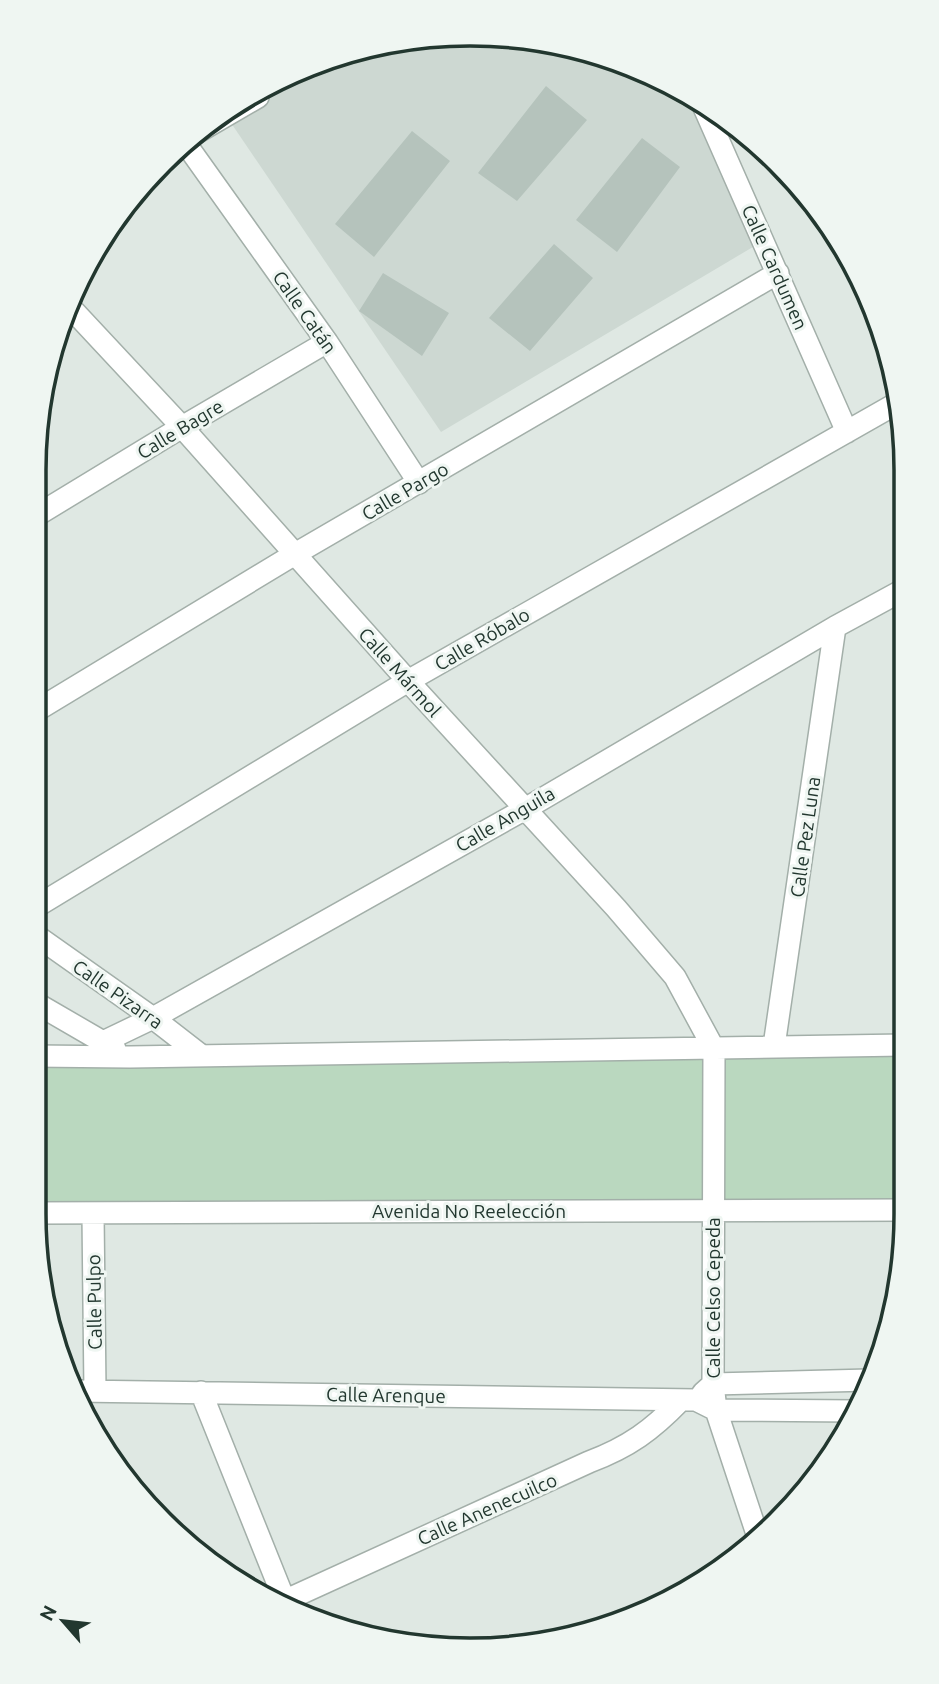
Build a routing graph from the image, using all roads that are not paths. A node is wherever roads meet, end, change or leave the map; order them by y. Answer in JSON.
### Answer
{"nodes":[{"id":1,"x":710,"y":120,"type":"edge"},
{"id":2,"x":191,"y":150,"type":"edge"},
{"id":3,"x":778,"y":273,"type":"junction"},
{"id":4,"x":76,"y":313,"type":"edge"},
{"id":5,"x":327,"y":342,"type":"junction"},
{"id":6,"x":889,"y":408,"type":"edge"},
{"id":7,"x":182,"y":427,"type":"junction"},
{"id":8,"x":846,"y":432,"type":"junction"},
{"id":9,"x":419,"y":483,"type":"junction"},
{"id":10,"x":45,"y":510,"type":"edge"},
{"id":11,"x":295,"y":554,"type":"junction"},
{"id":12,"x":894,"y":595,"type":"edge"},
{"id":13,"x":835,"y":627,"type":"junction"},
{"id":14,"x":408,"y":681,"type":"junction"},
{"id":15,"x":45,"y":705,"type":"edge"},
{"id":16,"x":525,"y":808,"type":"junction"},
{"id":17,"x":45,"y":901,"type":"edge"},
{"id":18,"x":45,"y":942,"type":"edge"},
{"id":19,"x":45,"y":1009,"type":"edge"},
{"id":20,"x":153,"y":1018,"type":"junction"},
{"id":21,"x":103,"y":1042,"type":"junction"},
{"id":22,"x":894,"y":1045,"type":"edge"},
{"id":23,"x":774,"y":1046,"type":"junction"},
{"id":24,"x":715,"y":1049,"type":"junction"},
{"id":25,"x":45,"y":1056,"type":"edge"},
{"id":26,"x":202,"y":1056,"type":"junction"},
{"id":27,"x":130,"y":1057,"type":"junction"},
{"id":28,"x":713,"y":1209,"type":"junction"},
{"id":29,"x":894,"y":1210,"type":"edge"},
{"id":30,"x":45,"y":1213,"type":"edge"},
{"id":31,"x":93,"y":1213,"type":"junction"},
{"id":32,"x":860,"y":1380,"type":"edge"},
{"id":33,"x":712,"y":1384,"type":"junction"},
{"id":34,"x":85,"y":1391,"type":"edge"},
{"id":35,"x":201,"y":1392,"type":"junction"},
{"id":36,"x":689,"y":1400,"type":"junction"},
{"id":37,"x":716,"y":1410,"type":"junction"},
{"id":38,"x":845,"y":1411,"type":"edge"},
{"id":39,"x":755,"y":1527,"type":"edge"},
{"id":40,"x":281,"y":1594,"type":"edge"},
{"id":41,"x":291,"y":1599,"type":"edge"}],
"edges":[{"from":1,"to":3,"type":"street","name":"Calle Cardumen"},
{"from":2,"to":5,"type":"street","name":"Calle Catán"},
{"from":3,"to":8,"type":"street","name":"Calle Cardumen"},
{"from":3,"to":9,"type":"street","name":"Calle Pargo"},
{"from":4,"to":7,"type":"street","name":"Calle Mármol"},
{"from":5,"to":7,"type":"street","name":"Calle Bagre"},
{"from":5,"to":9,"type":"street","name":"Calle Catán"},
{"from":6,"to":8,"type":"street","name":"Calle Róbalo"},
{"from":7,"to":10,"type":"street","name":"Calle Bagre"},
{"from":7,"to":11,"type":"street","name":"Calle Mármol"},
{"from":8,"to":14,"type":"street","name":"Calle Róbalo"},
{"from":9,"to":11,"type":"street","name":"Calle Pargo"},
{"from":11,"to":14,"type":"street","name":"Calle Mármol"},
{"from":11,"to":15,"type":"street","name":"Calle Pargo"},
{"from":12,"to":13,"type":"street","name":"Calle Anguila"},
{"from":13,"to":16,"type":"street","name":"Calle Anguila"},
{"from":13,"to":23,"type":"street","name":"Calle Pez Luna"},
{"from":14,"to":16,"type":"street","name":"Calle Mármol"},
{"from":14,"to":17,"type":"street","name":"Calle Róbalo"},
{"from":16,"to":20,"type":"street","name":"Calle Anguila"},
{"from":16,"to":24,"type":"street","name":"Calle Mármol"},
{"from":18,"to":20,"type":"street","name":"Calle Pizarra"},
{"from":19,"to":21,"type":"street"},
{"from":20,"to":21,"type":"street","name":"Calle Anguila"},
{"from":20,"to":26,"type":"street","name":"Calle Pizarra"},
{"from":21,"to":27,"type":"street"},
{"from":22,"to":23,"type":"street"},
{"from":23,"to":24,"type":"street"},
{"from":24,"to":26,"type":"street"},
{"from":24,"to":28,"type":"street","name":"Calle Celso Cepeda"},
{"from":25,"to":27,"type":"street"},
{"from":26,"to":27,"type":"street"},
{"from":28,"to":29,"type":"street","name":"Avenida No Reelección"},
{"from":28,"to":31,"type":"street","name":"Avenida No Reelección"},
{"from":28,"to":33,"type":"street","name":"Calle Celso Cepeda"},
{"from":30,"to":31,"type":"street","name":"Avenida No Reelección"},
{"from":31,"to":34,"type":"street","name":"Calle Pulpo"},
{"from":32,"to":33,"type":"street"},
{"from":33,"to":36,"type":"street"},
{"from":33,"to":37,"type":"street","name":"Calle Celso Cepeda"},
{"from":34,"to":35,"type":"street","name":"Calle Arenque"},
{"from":35,"to":36,"type":"street","name":"Calle Arenque"},
{"from":35,"to":40,"type":"street"},
{"from":36,"to":37,"type":"street","name":"Calle Arenque"},
{"from":36,"to":41,"type":"street","name":"Calle Anenecuilco"},
{"from":37,"to":38,"type":"street","name":"Calle Arenque"},
{"from":37,"to":39,"type":"street","name":"Calle Celso Cepeda"}]}
